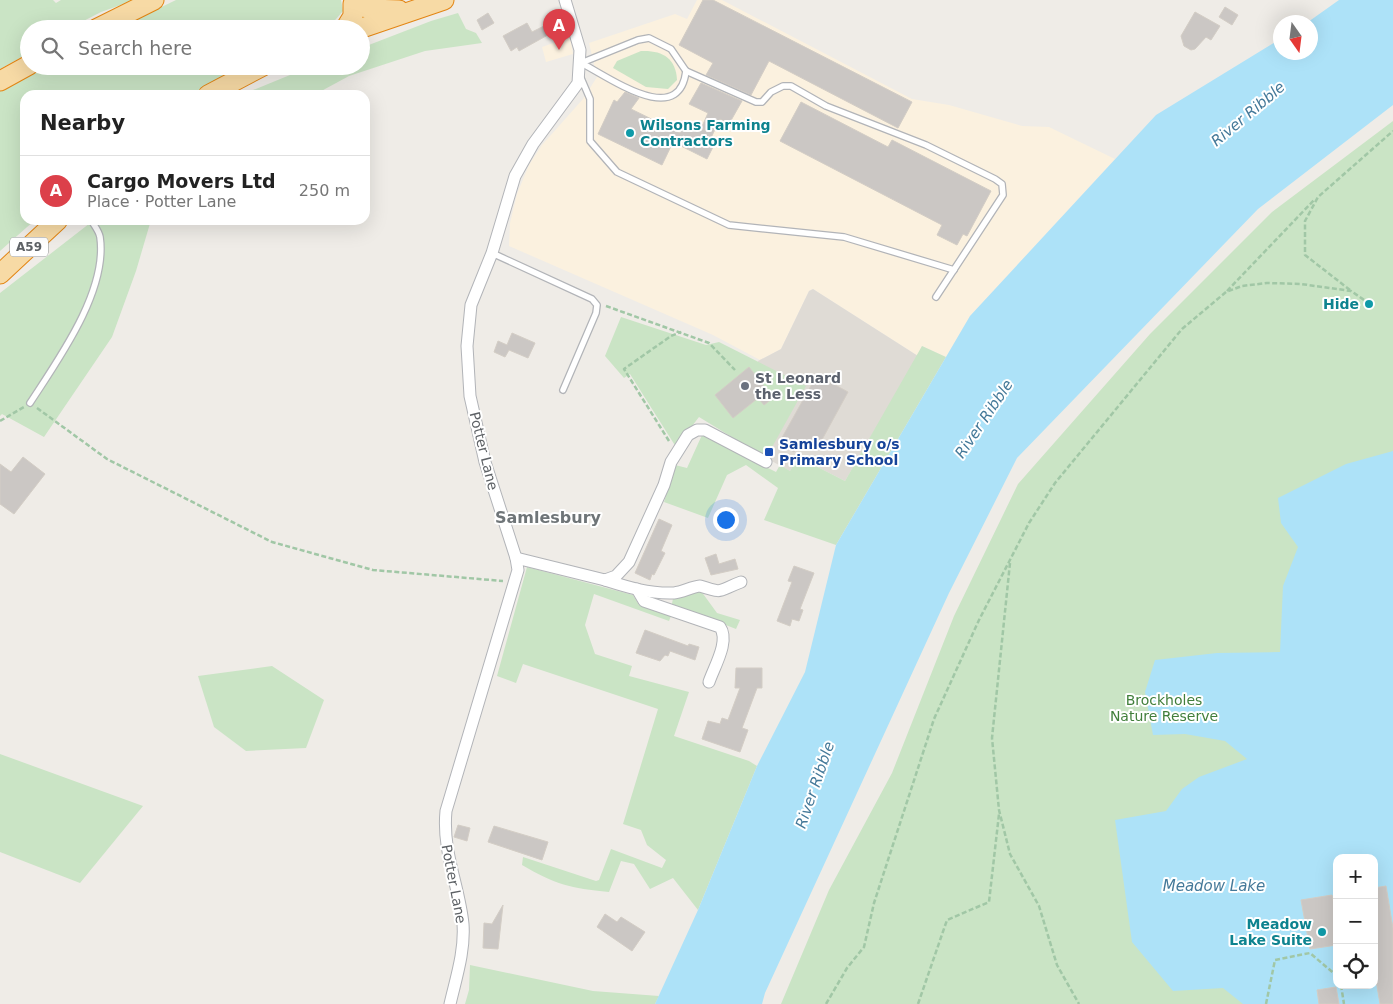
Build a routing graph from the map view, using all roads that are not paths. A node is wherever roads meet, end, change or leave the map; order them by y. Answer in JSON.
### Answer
{"nodes":[{"id":1,"x":154,"y":0,"type":"edge"},
{"id":2,"x":444,"y":0,"type":"edge"},
{"id":3,"x":565,"y":0,"type":"edge"},
{"id":4,"x":410,"y":11,"type":"junction"},
{"id":5,"x":114,"y":20,"type":"edge"},
{"id":6,"x":351,"y":20,"type":"edge"},
{"id":7,"x":370,"y":25,"type":"edge"},
{"id":8,"x":580,"y":68,"type":"junction"},
{"id":9,"x":20,"y":70,"type":"edge"},
{"id":10,"x":686,"y":71,"type":"junction"},
{"id":11,"x":246,"y":75,"type":"edge"},
{"id":12,"x":0,"y":81,"type":"edge"},
{"id":13,"x":217,"y":90,"type":"edge"},
{"id":14,"x":53,"y":225,"type":"edge"},
{"id":15,"x":94,"y":225,"type":"edge"},
{"id":16,"x":492,"y":253,"type":"junction"},
{"id":17,"x":954,"y":270,"type":"junction"},
{"id":18,"x":0,"y":274,"type":"edge"},
{"id":19,"x":936,"y":298,"type":"dead end"},
{"id":20,"x":563,"y":390,"type":"dead end"},
{"id":21,"x":30,"y":403,"type":"road end"},
{"id":22,"x":766,"y":462,"type":"dead end"},
{"id":23,"x":516,"y":558,"type":"junction"},
{"id":24,"x":605,"y":580,"type":"junction"},
{"id":25,"x":740,"y":582,"type":"dead end"},
{"id":26,"x":636,"y":589,"type":"junction"},
{"id":27,"x":709,"y":682,"type":"dead end"},
{"id":28,"x":450,"y":1004,"type":"edge"}],
"edges":[{"from":1,"to":5,"type":"highway"},
{"from":2,"to":4,"type":"highway"},
{"from":3,"to":8,"type":"street"},
{"from":4,"to":6,"type":"highway"},
{"from":4,"to":7,"type":"highway"},
{"from":8,"to":10,"type":"lane"},
{"from":8,"to":10,"type":"lane"},
{"from":8,"to":16,"type":"street","name":"Potter Lane"},
{"from":8,"to":17,"type":"lane"},
{"from":9,"to":12,"type":"highway"},
{"from":10,"to":17,"type":"lane"},
{"from":11,"to":13,"type":"highway"},
{"from":14,"to":18,"type":"highway","number":"A59"},
{"from":15,"to":21,"type":"lane"},
{"from":16,"to":20,"type":"lane"},
{"from":16,"to":23,"type":"street","name":"Potter Lane"},
{"from":17,"to":19,"type":"lane"},
{"from":22,"to":24,"type":"street"},
{"from":23,"to":24,"type":"street"},
{"from":23,"to":28,"type":"street","name":"Potter Lane"},
{"from":24,"to":26,"type":"street"},
{"from":25,"to":26,"type":"street"},
{"from":26,"to":27,"type":"street"}]}
